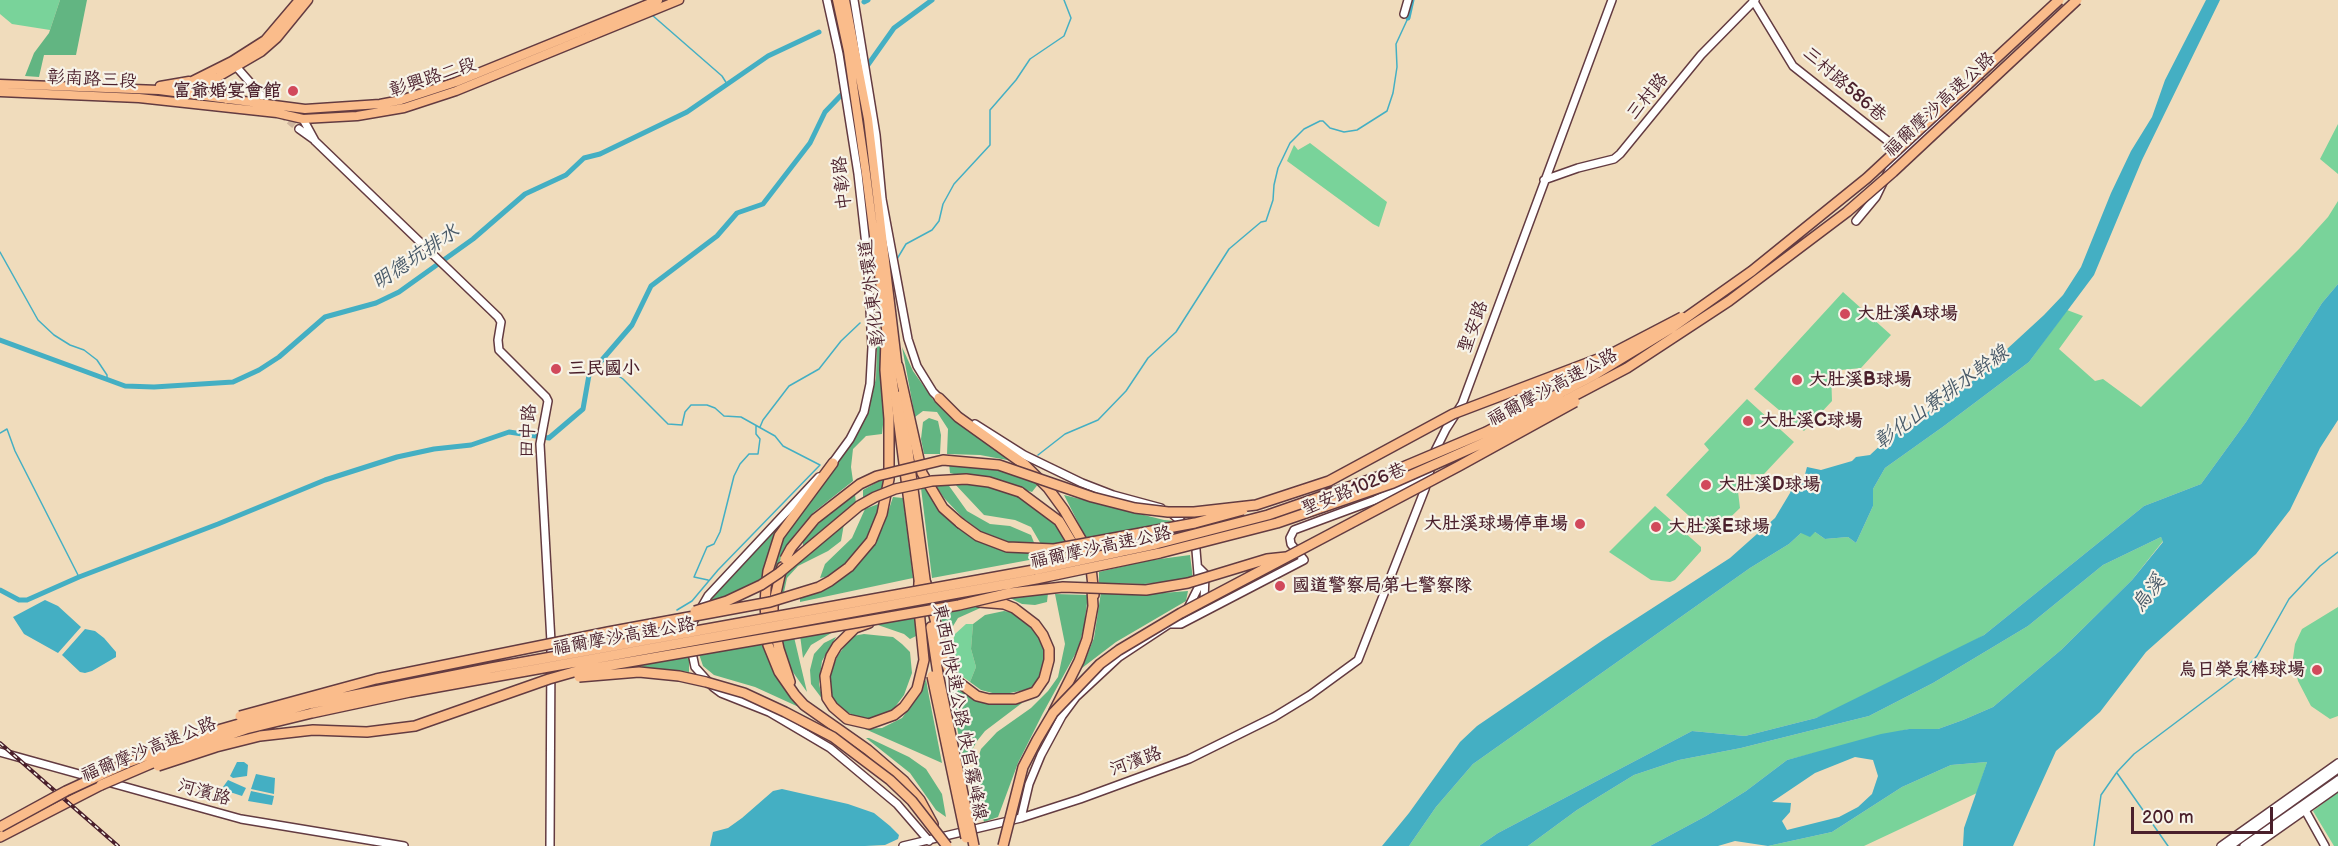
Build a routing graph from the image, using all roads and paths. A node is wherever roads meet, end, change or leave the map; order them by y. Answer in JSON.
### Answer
{"nodes":[{"id":1,"x":299,"y":0,"type":"edge"},
{"id":2,"x":308,"y":0,"type":"edge"},
{"id":3,"x":658,"y":0,"type":"edge"},
{"id":4,"x":680,"y":0,"type":"edge"},
{"id":5,"x":827,"y":0,"type":"edge"},
{"id":6,"x":837,"y":0,"type":"edge"},
{"id":7,"x":845,"y":0,"type":"edge"},
{"id":8,"x":854,"y":0,"type":"edge"},
{"id":9,"x":1408,"y":0,"type":"edge"},
{"id":10,"x":1612,"y":0,"type":"edge"},
{"id":11,"x":2059,"y":0,"type":"edge"},
{"id":12,"x":2078,"y":0,"type":"edge"},
{"id":13,"x":1754,"y":1,"type":"edge"},
{"id":14,"x":1404,"y":14,"type":"dead end"},
{"id":15,"x":234,"y":64,"type":"junction"},
{"id":16,"x":218,"y":77,"type":"junction"},
{"id":17,"x":195,"y":80,"type":"junction"},
{"id":18,"x":1979,"y":81,"type":"dead end"},
{"id":19,"x":0,"y":84,"type":"edge"},
{"id":20,"x":138,"y":90,"type":"junction"},
{"id":21,"x":0,"y":92,"type":"edge"},
{"id":22,"x":182,"y":93,"type":"junction"},
{"id":23,"x":262,"y":96,"type":"dead end"},
{"id":24,"x":226,"y":99,"type":"junction"},
{"id":25,"x":183,"y":103,"type":"junction"},
{"id":26,"x":300,"y":125,"type":"junction"},
{"id":27,"x":1903,"y":153,"type":"junction"},
{"id":28,"x":1544,"y":180,"type":"junction"},
{"id":29,"x":1856,"y":221,"type":"dead end"},
{"id":30,"x":1695,"y":312,"type":"junction"},
{"id":31,"x":886,"y":339,"type":"junction"},
{"id":32,"x":898,"y":366,"type":"junction"},
{"id":33,"x":1627,"y":368,"type":"junction"},
{"id":34,"x":939,"y":398,"type":"junction"},
{"id":35,"x":833,"y":462,"type":"junction"},
{"id":36,"x":1430,"y":475,"type":"junction"},
{"id":37,"x":1256,"y":505,"type":"junction"},
{"id":38,"x":1286,"y":557,"type":"junction"},
{"id":39,"x":1199,"y":568,"type":"junction"},
{"id":40,"x":922,"y":583,"type":"junction"},
{"id":41,"x":1094,"y":595,"type":"junction"},
{"id":42,"x":959,"y":605,"type":"junction"},
{"id":43,"x":1203,"y":612,"type":"junction"},
{"id":44,"x":895,"y":616,"type":"junction"},
{"id":45,"x":658,"y":622,"type":"junction"},
{"id":46,"x":1171,"y":624,"type":"junction"},
{"id":47,"x":1358,"y":660,"type":"joint"},
{"id":48,"x":935,"y":675,"type":"junction"},
{"id":49,"x":535,"y":684,"type":"junction"},
{"id":50,"x":795,"y":695,"type":"junction"},
{"id":51,"x":1053,"y":713,"type":"junction"},
{"id":52,"x":174,"y":744,"type":"junction"},
{"id":53,"x":0,"y":752,"type":"edge"},
{"id":54,"x":2338,"y":763,"type":"edge"},
{"id":55,"x":2338,"y":770,"type":"edge"},
{"id":56,"x":2338,"y":780,"type":"edge"},
{"id":57,"x":101,"y":785,"type":"junction"},
{"id":58,"x":2338,"y":787,"type":"edge"},
{"id":59,"x":2304,"y":810,"type":"junction"},
{"id":60,"x":1021,"y":818,"type":"junction"},
{"id":61,"x":0,"y":827,"type":"edge"},
{"id":62,"x":936,"y":831,"type":"junction"},
{"id":63,"x":0,"y":837,"type":"edge"},
{"id":64,"x":929,"y":841,"type":"junction"},
{"id":65,"x":404,"y":846,"type":"edge"},
{"id":66,"x":550,"y":846,"type":"edge"},
{"id":67,"x":903,"y":846,"type":"edge"},
{"id":68,"x":947,"y":846,"type":"edge"},
{"id":69,"x":968,"y":846,"type":"edge"},
{"id":70,"x":974,"y":846,"type":"edge"},
{"id":71,"x":1003,"y":846,"type":"edge"},
{"id":72,"x":2221,"y":846,"type":"edge"},
{"id":73,"x":2230,"y":846,"type":"edge"},
{"id":74,"x":2244,"y":846,"type":"edge"},
{"id":75,"x":2254,"y":846,"type":"edge"},
{"id":76,"x":2325,"y":846,"type":"edge"}],
"edges":[{"from":1,"to":15,"type":"main road"},
{"from":2,"to":15,"type":"main road"},
{"from":3,"to":24,"type":"main road","name":"彰興路二段"},
{"from":4,"to":26,"type":"main road","name":"彰興路二段"},
{"from":5,"to":35,"type":"street","name":"中彰路"},
{"from":6,"to":31,"type":"main road","name":"彰化東外環道"},
{"from":7,"to":32,"type":"main road","name":"彰化東外環道"},
{"from":8,"to":34,"type":"street","name":"中彰路"},
{"from":9,"to":14,"type":"street"},
{"from":10,"to":28,"type":"street","name":"聖安路"},
{"from":11,"to":30,"type":"highway","name":"福爾摩沙高速公路","bridge":true},
{"from":12,"to":33,"type":"highway","name":"福爾摩沙高速公路","bridge":true},
{"from":13,"to":27,"type":"street","name":"三村路586巷"},
{"from":13,"to":28,"type":"street","name":"三村路"},
{"from":15,"to":16,"type":"main road"},
{"from":15,"to":17,"type":"main road"},
{"from":15,"to":23,"type":"street"},
{"from":16,"to":22,"type":"main road"},
{"from":16,"to":24,"type":"main road"},
{"from":17,"to":20,"type":"main road"},
{"from":17,"to":22,"type":"main road"},
{"from":18,"to":27,"type":"street"},
{"from":19,"to":20,"type":"main road","name":"彰南路三段"},
{"from":20,"to":22,"type":"main road","name":"彰南路三段"},
{"from":21,"to":25,"type":"main road","name":"彰南路三段"},
{"from":22,"to":24,"type":"main road","name":"彰興路二段"},
{"from":22,"to":25,"type":"main road"},
{"from":25,"to":26,"type":"main road","name":"彰興路二段"},
{"from":26,"to":66,"type":"street","name":"田中路"},
{"from":27,"to":29,"type":"street"},
{"from":28,"to":36,"type":"street","name":"聖安路"},
{"from":30,"to":37,"type":"highway","bridge":true},
{"from":30,"to":52,"type":"highway","name":"福爾摩沙高速公路","bridge":true},
{"from":31,"to":40,"type":"main road","name":"彰化東外環道"},
{"from":31,"to":45,"type":"highway","bridge":true},
{"from":32,"to":37,"type":"highway","bridge":true},
{"from":32,"to":40,"type":"main road","name":"彰化東外環道"},
{"from":33,"to":38,"type":"highway","bridge":true},
{"from":33,"to":57,"type":"highway","name":"福爾摩沙高速公路","bridge":true},
{"from":34,"to":39,"type":"street"},
{"from":34,"to":41,"type":"highway"},
{"from":35,"to":50,"type":"highway"},
{"from":35,"to":64,"type":"street","name":"中彰路"},
{"from":36,"to":43,"type":"street","name":"聖安路1026巷"},
{"from":36,"to":47,"type":"street","name":"聖安路"},
{"from":37,"to":50,"type":"highway","bridge":true},
{"from":38,"to":42,"type":"highway","bridge":true},
{"from":38,"to":51,"type":"highway","bridge":true},
{"from":39,"to":43,"type":"street"},
{"from":39,"to":46,"type":"street"},
{"from":40,"to":42,"type":"highway","bridge":true},
{"from":40,"to":44,"type":"highway","bridge":true},
{"from":40,"to":48,"type":"highway","name":"東西向快速公路 快官霧峰線"},
{"from":41,"to":45,"type":"highway","bridge":true},
{"from":41,"to":51,"type":"highway","bridge":true},
{"from":42,"to":44,"type":"highway","bridge":true},
{"from":43,"to":46,"type":"street","name":"聖安路1026巷"},
{"from":44,"to":49,"type":"highway","bridge":true},
{"from":45,"to":52,"type":"highway","bridge":true},
{"from":46,"to":60,"type":"street"},
{"from":47,"to":60,"type":"street","name":"河濱路"},
{"from":48,"to":69,"type":"highway","name":"東西向快速公路 快官霧峰線","bridge":true},
{"from":48,"to":70,"type":"highway","name":"東西向快速公路 快官霧峰線","bridge":true},
{"from":49,"to":57,"type":"highway","bridge":true},
{"from":49,"to":62,"type":"highway","bridge":true},
{"from":50,"to":62,"type":"highway","bridge":true},
{"from":51,"to":71,"type":"highway","bridge":true},
{"from":52,"to":61,"type":"highway","name":"福爾摩沙高速公路","bridge":true},
{"from":53,"to":65,"type":"street","name":"河濱路"},
{"from":54,"to":72,"type":"street"},
{"from":55,"to":73,"type":"street"},
{"from":56,"to":74,"type":"street"},
{"from":57,"to":63,"type":"highway","name":"福爾摩沙高速公路"},
{"from":58,"to":59,"type":"street"},
{"from":59,"to":75,"type":"street"},
{"from":59,"to":76,"type":"street"},
{"from":60,"to":64,"type":"street","name":"河濱路"},
{"from":62,"to":68,"type":"highway","bridge":true},
{"from":64,"to":67,"type":"street","name":"河濱路"}]}
